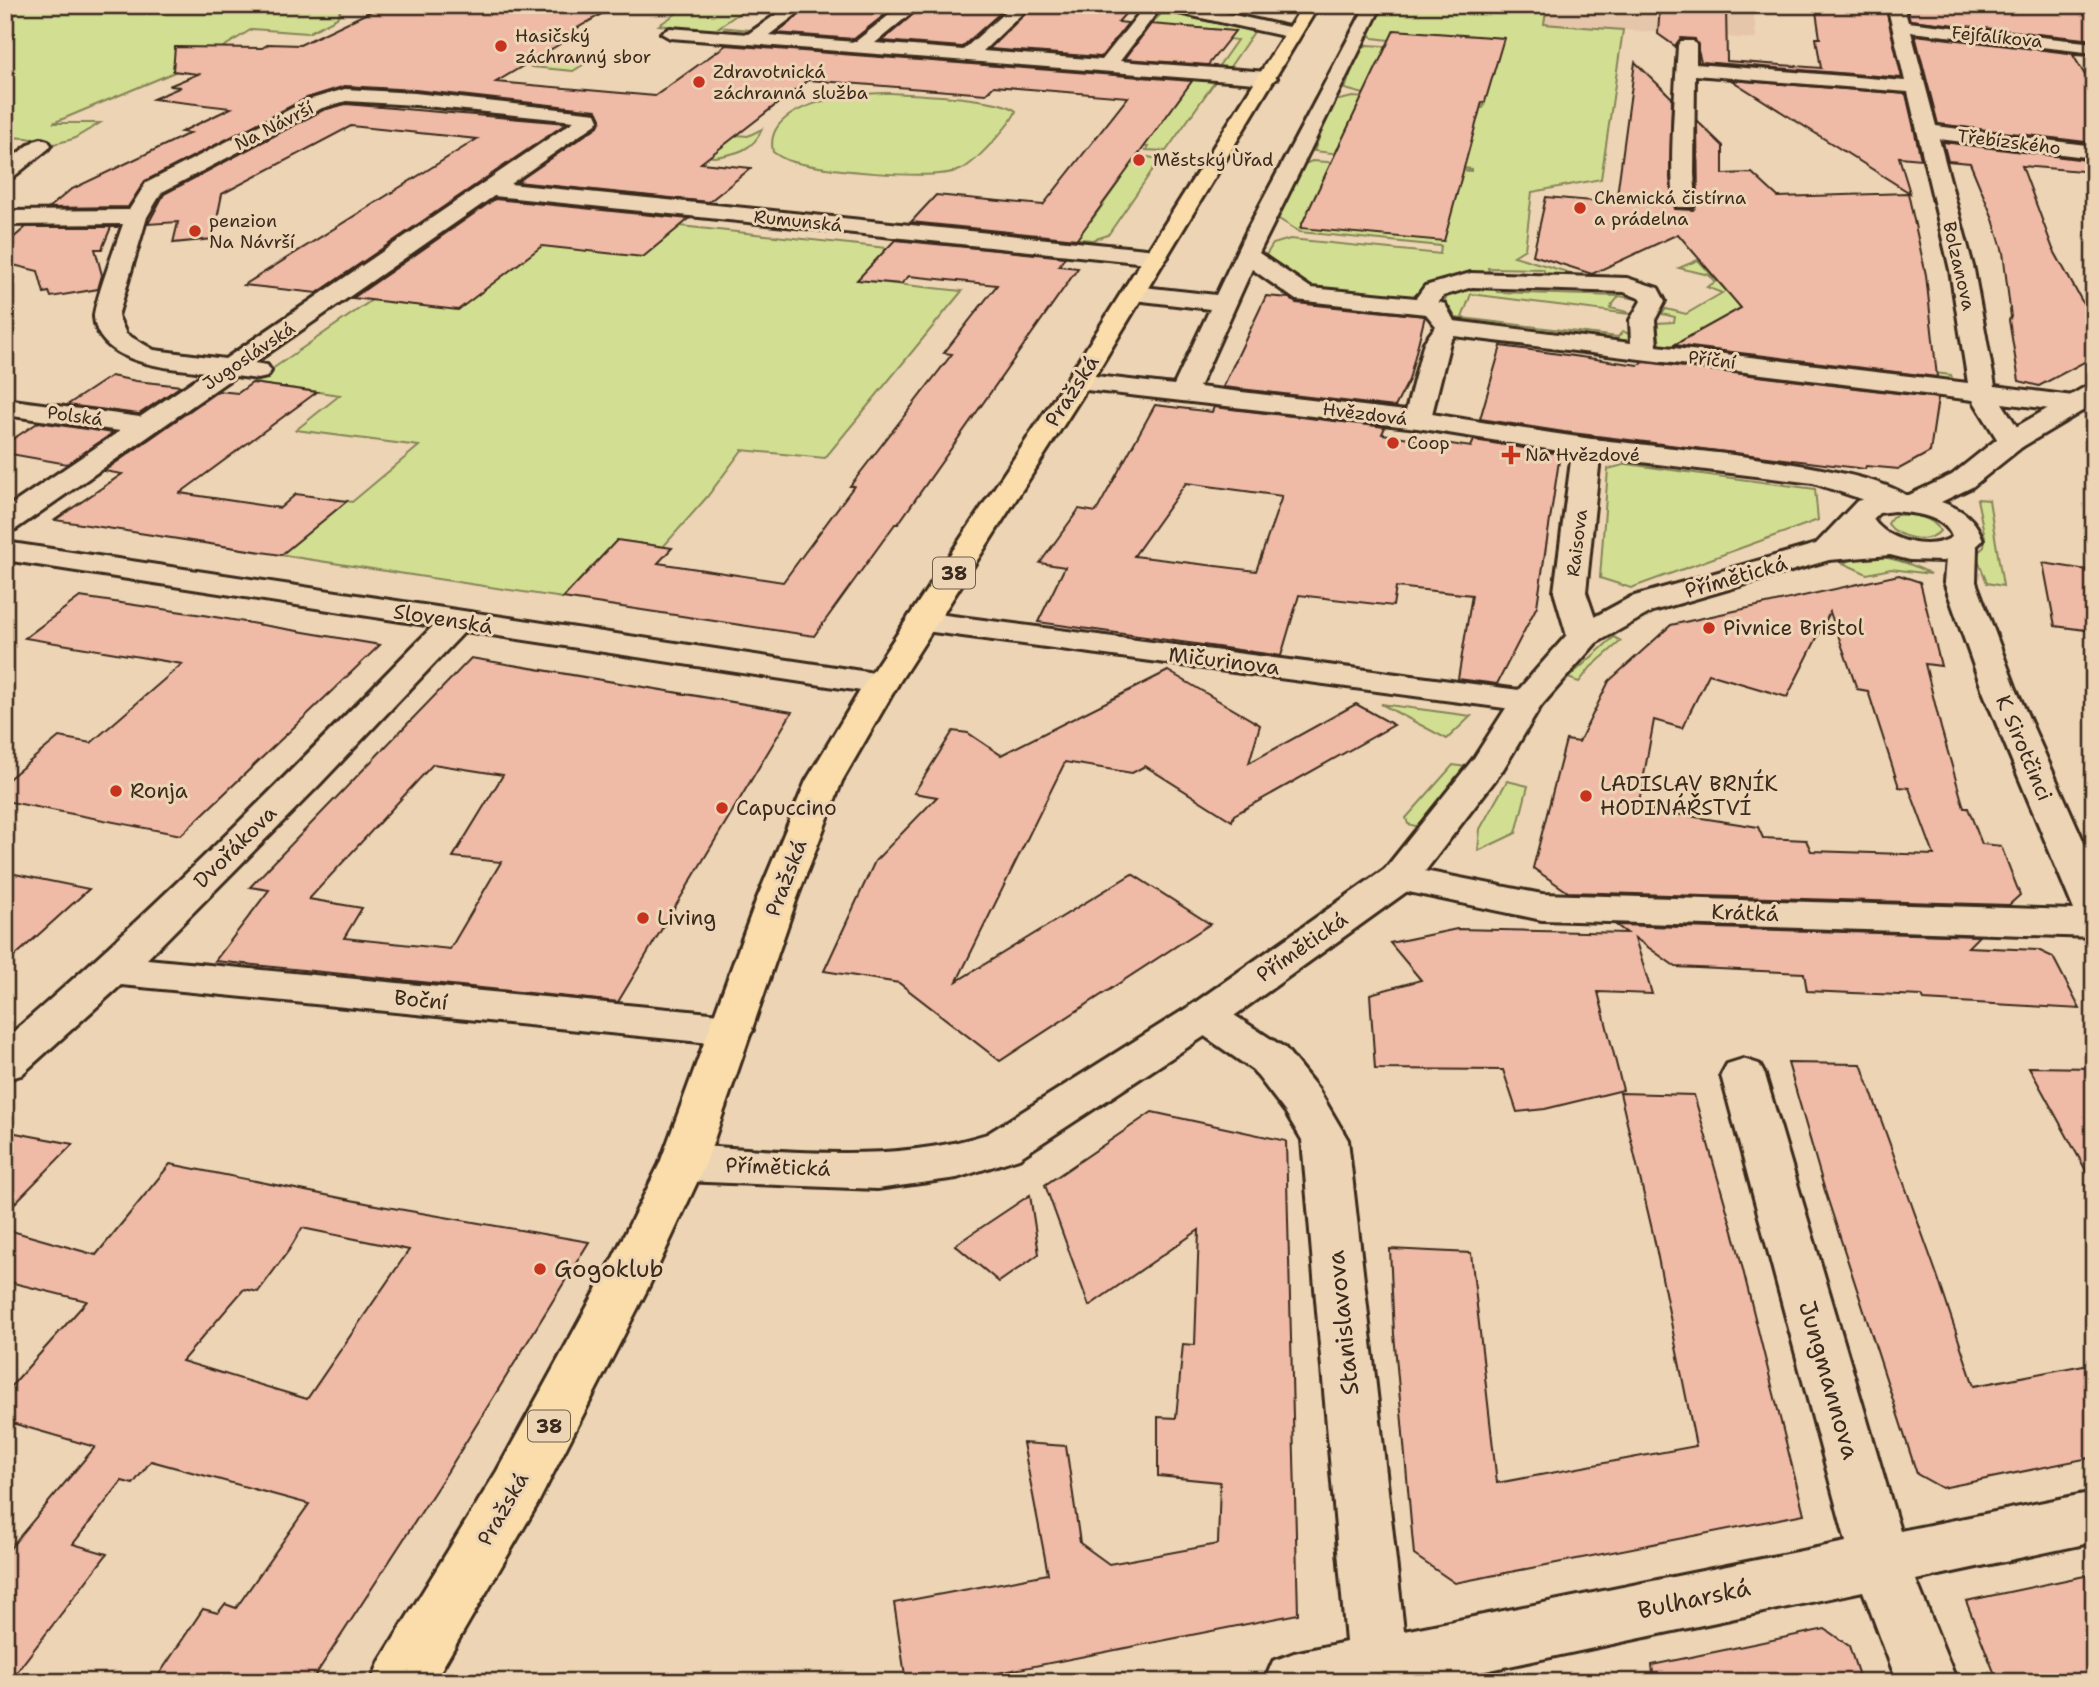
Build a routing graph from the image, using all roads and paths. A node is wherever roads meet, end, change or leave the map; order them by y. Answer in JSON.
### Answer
{"nodes":[{"id":1,"x":801,"y":5,"type":"edge"},
{"id":2,"x":913,"y":5,"type":"edge"},
{"id":3,"x":1024,"y":5,"type":"edge"},
{"id":4,"x":1113,"y":5,"type":"edge"},
{"id":5,"x":1311,"y":5,"type":"edge"},
{"id":6,"x":1374,"y":5,"type":"edge"},
{"id":7,"x":1895,"y":5,"type":"edge"},
{"id":8,"x":1154,"y":7,"type":"edge"},
{"id":9,"x":1900,"y":26,"type":"junction"},
{"id":10,"x":670,"y":33,"type":"dead end"},
{"id":11,"x":1293,"y":33,"type":"junction"},
{"id":12,"x":752,"y":40,"type":"junction"},
{"id":13,"x":1687,"y":46,"type":"dead end"},
{"id":14,"x":858,"y":47,"type":"junction"},
{"id":15,"x":2094,"y":48,"type":"edge"},
{"id":16,"x":967,"y":56,"type":"junction"},
{"id":17,"x":1107,"y":66,"type":"junction"},
{"id":18,"x":1685,"y":69,"type":"junction"},
{"id":19,"x":1268,"y":78,"type":"junction"},
{"id":20,"x":1915,"y":87,"type":"junction"},
{"id":21,"x":1925,"y":131,"type":"junction"},
{"id":22,"x":41,"y":145,"type":"dead end"},
{"id":23,"x":2094,"y":152,"type":"edge"},
{"id":24,"x":5,"y":174,"type":"edge"},
{"id":25,"x":491,"y":188,"type":"junction"},
{"id":26,"x":1685,"y":202,"type":"dead end"},
{"id":27,"x":136,"y":217,"type":"junction"},
{"id":28,"x":5,"y":218,"type":"edge"},
{"id":29,"x":1248,"y":256,"type":"junction"},
{"id":30,"x":1156,"y":257,"type":"junction"},
{"id":31,"x":1134,"y":293,"type":"junction"},
{"id":32,"x":1226,"y":303,"type":"junction"},
{"id":33,"x":1423,"y":306,"type":"junction"},
{"id":34,"x":1447,"y":328,"type":"junction"},
{"id":35,"x":1646,"y":352,"type":"junction"},
{"id":36,"x":246,"y":369,"type":"junction"},
{"id":37,"x":1078,"y":382,"type":"junction"},
{"id":38,"x":1183,"y":393,"type":"junction"},
{"id":39,"x":1983,"y":394,"type":"junction"},
{"id":40,"x":2083,"y":398,"type":"edge"},
{"id":41,"x":5,"y":407,"type":"edge"},
{"id":42,"x":1417,"y":420,"type":"junction"},
{"id":43,"x":146,"y":426,"type":"junction"},
{"id":44,"x":2012,"y":441,"type":"junction"},
{"id":45,"x":1587,"y":447,"type":"junction"},
{"id":46,"x":1962,"y":481,"type":"junction"},
{"id":47,"x":1906,"y":503,"type":"junction"},
{"id":48,"x":1858,"y":520,"type":"junction"},
{"id":49,"x":5,"y":523,"type":"edge"},
{"id":50,"x":1961,"y":535,"type":"junction"},
{"id":51,"x":1904,"y":549,"type":"junction"},
{"id":52,"x":5,"y":551,"type":"edge"},
{"id":53,"x":1827,"y":551,"type":"junction"},
{"id":54,"x":1960,"y":582,"type":"junction"},
{"id":55,"x":456,"y":621,"type":"junction"},
{"id":56,"x":922,"y":622,"type":"junction"},
{"id":57,"x":1584,"y":636,"type":"junction"},
{"id":58,"x":881,"y":684,"type":"junction"},
{"id":59,"x":1527,"y":701,"type":"junction"},
{"id":60,"x":1399,"y":878,"type":"junction"},
{"id":61,"x":2094,"y":911,"type":"edge"},
{"id":62,"x":2094,"y":924,"type":"edge"},
{"id":63,"x":112,"y":970,"type":"junction"},
{"id":64,"x":1205,"y":1016,"type":"junction"},
{"id":65,"x":731,"y":1030,"type":"junction"},
{"id":66,"x":5,"y":1064,"type":"edge"},
{"id":67,"x":1743,"y":1075,"type":"dead end"},
{"id":68,"x":683,"y":1163,"type":"junction"},
{"id":69,"x":2094,"y":1517,"type":"edge"},
{"id":70,"x":1880,"y":1560,"type":"junction"},
{"id":71,"x":1379,"y":1674,"type":"edge"},
{"id":72,"x":401,"y":1682,"type":"edge"},
{"id":73,"x":1294,"y":1682,"type":"edge"},
{"id":74,"x":1927,"y":1682,"type":"edge"}],
"edges":[{"from":1,"to":12,"type":"street"},
{"from":2,"to":14,"type":"street"},
{"from":3,"to":16,"type":"street"},
{"from":4,"to":8,"type":"street"},
{"from":5,"to":11,"type":"main road","name":"Pražská","number":"38"},
{"from":6,"to":29,"type":"street"},
{"from":7,"to":9,"type":"street","name":"Bolzanova"},
{"from":8,"to":11,"type":"street"},
{"from":8,"to":17,"type":"street"},
{"from":9,"to":15,"type":"street","name":"Fejfalíkova"},
{"from":9,"to":20,"type":"street","name":"Bolzanova"},
{"from":10,"to":12,"type":"street"},
{"from":11,"to":19,"type":"main road","name":"Pražská","number":"38"},
{"from":12,"to":14,"type":"street"},
{"from":13,"to":18,"type":"street"},
{"from":14,"to":16,"type":"street"},
{"from":16,"to":17,"type":"street"},
{"from":17,"to":19,"type":"street"},
{"from":18,"to":20,"type":"street"},
{"from":18,"to":26,"type":"street"},
{"from":19,"to":30,"type":"main road","name":"Pražská","number":"38"},
{"from":20,"to":21,"type":"street","name":"Bolzanova"},
{"from":21,"to":23,"type":"street","name":"Třebízského"},
{"from":21,"to":39,"type":"street","name":"Bolzanova"},
{"from":22,"to":24,"type":"street"},
{"from":25,"to":27,"type":"street","name":"Na Návrší"},
{"from":25,"to":30,"type":"street","name":"Rumunská"},
{"from":25,"to":36,"type":"street","name":"Jugoslávská"},
{"from":27,"to":28,"type":"street"},
{"from":27,"to":36,"type":"street","name":"Na Návrší"},
{"from":29,"to":32,"type":"street"},
{"from":29,"to":33,"type":"street"},
{"from":30,"to":31,"type":"main road","name":"Pražská","number":"38"},
{"from":31,"to":32,"type":"street"},
{"from":31,"to":37,"type":"main road","name":"Pražská","number":"38"},
{"from":32,"to":38,"type":"street"},
{"from":33,"to":34,"type":"street"},
{"from":33,"to":35,"type":"street"},
{"from":34,"to":35,"type":"street","name":"Příční"},
{"from":34,"to":42,"type":"street"},
{"from":35,"to":39,"type":"street","name":"Příční"},
{"from":36,"to":43,"type":"street","name":"Jugoslávská"},
{"from":37,"to":38,"type":"street","name":"Hvězdová"},
{"from":37,"to":56,"type":"main road","name":"Pražská","number":"38"},
{"from":38,"to":42,"type":"street","name":"Hvězdová"},
{"from":39,"to":40,"type":"street","name":"Příční"},
{"from":39,"to":44,"type":"street","name":"Bolzanova"},
{"from":40,"to":44,"type":"street"},
{"from":41,"to":43,"type":"street","name":"Polská"},
{"from":42,"to":45,"type":"street","name":"Hvězdová"},
{"from":43,"to":49,"type":"street","name":"Jugoslávská"},
{"from":44,"to":46,"type":"street"},
{"from":45,"to":47,"type":"street","name":"Hvězdová"},
{"from":45,"to":57,"type":"street","name":"Raisova"},
{"from":46,"to":47,"type":"street"},
{"from":46,"to":50,"type":"street"},
{"from":47,"to":48,"type":"street","name":"Přímětická"},
{"from":47,"to":50,"type":"street","name":"Hvězdová"},
{"from":48,"to":51,"type":"street"},
{"from":48,"to":53,"type":"street","name":"Přímětická"},
{"from":50,"to":51,"type":"street","name":"Přímětická"},
{"from":50,"to":54,"type":"street","name":"K Sirotčinci"},
{"from":51,"to":53,"type":"street","name":"Přímětická"},
{"from":51,"to":54,"type":"street"},
{"from":52,"to":55,"type":"street","name":"Slovenská"},
{"from":53,"to":57,"type":"street","name":"Přímětická"},
{"from":54,"to":61,"type":"street","name":"K Sirotčinci"},
{"from":55,"to":58,"type":"street","name":"Slovenská"},
{"from":55,"to":63,"type":"street","name":"Dvořákova"},
{"from":56,"to":58,"type":"main road","name":"Pražská","number":"38"},
{"from":56,"to":59,"type":"street","name":"Mičurinova"},
{"from":57,"to":59,"type":"street","name":"Přímětická"},
{"from":58,"to":65,"type":"main road","name":"Pražská","number":"38"},
{"from":59,"to":60,"type":"street","name":"Přímětická"},
{"from":60,"to":62,"type":"street","name":"Krátká"},
{"from":60,"to":64,"type":"street","name":"Přímětická"},
{"from":63,"to":65,"type":"street","name":"Boční"},
{"from":63,"to":66,"type":"street","name":"Dvořákova"},
{"from":64,"to":68,"type":"street","name":"Přímětická"},
{"from":64,"to":71,"type":"street","name":"Stanislavova"},
{"from":65,"to":68,"type":"main road","name":"Pražská","number":"38"},
{"from":67,"to":70,"type":"street","name":"Jungmannova"},
{"from":68,"to":72,"type":"main road","name":"Pražská","number":"38"},
{"from":69,"to":70,"type":"street","name":"Bulharská"},
{"from":70,"to":71,"type":"street","name":"Bulharská"},
{"from":70,"to":74,"type":"street","name":"Jungmannova"},
{"from":71,"to":73,"type":"street","name":"Bulharská"}]}
